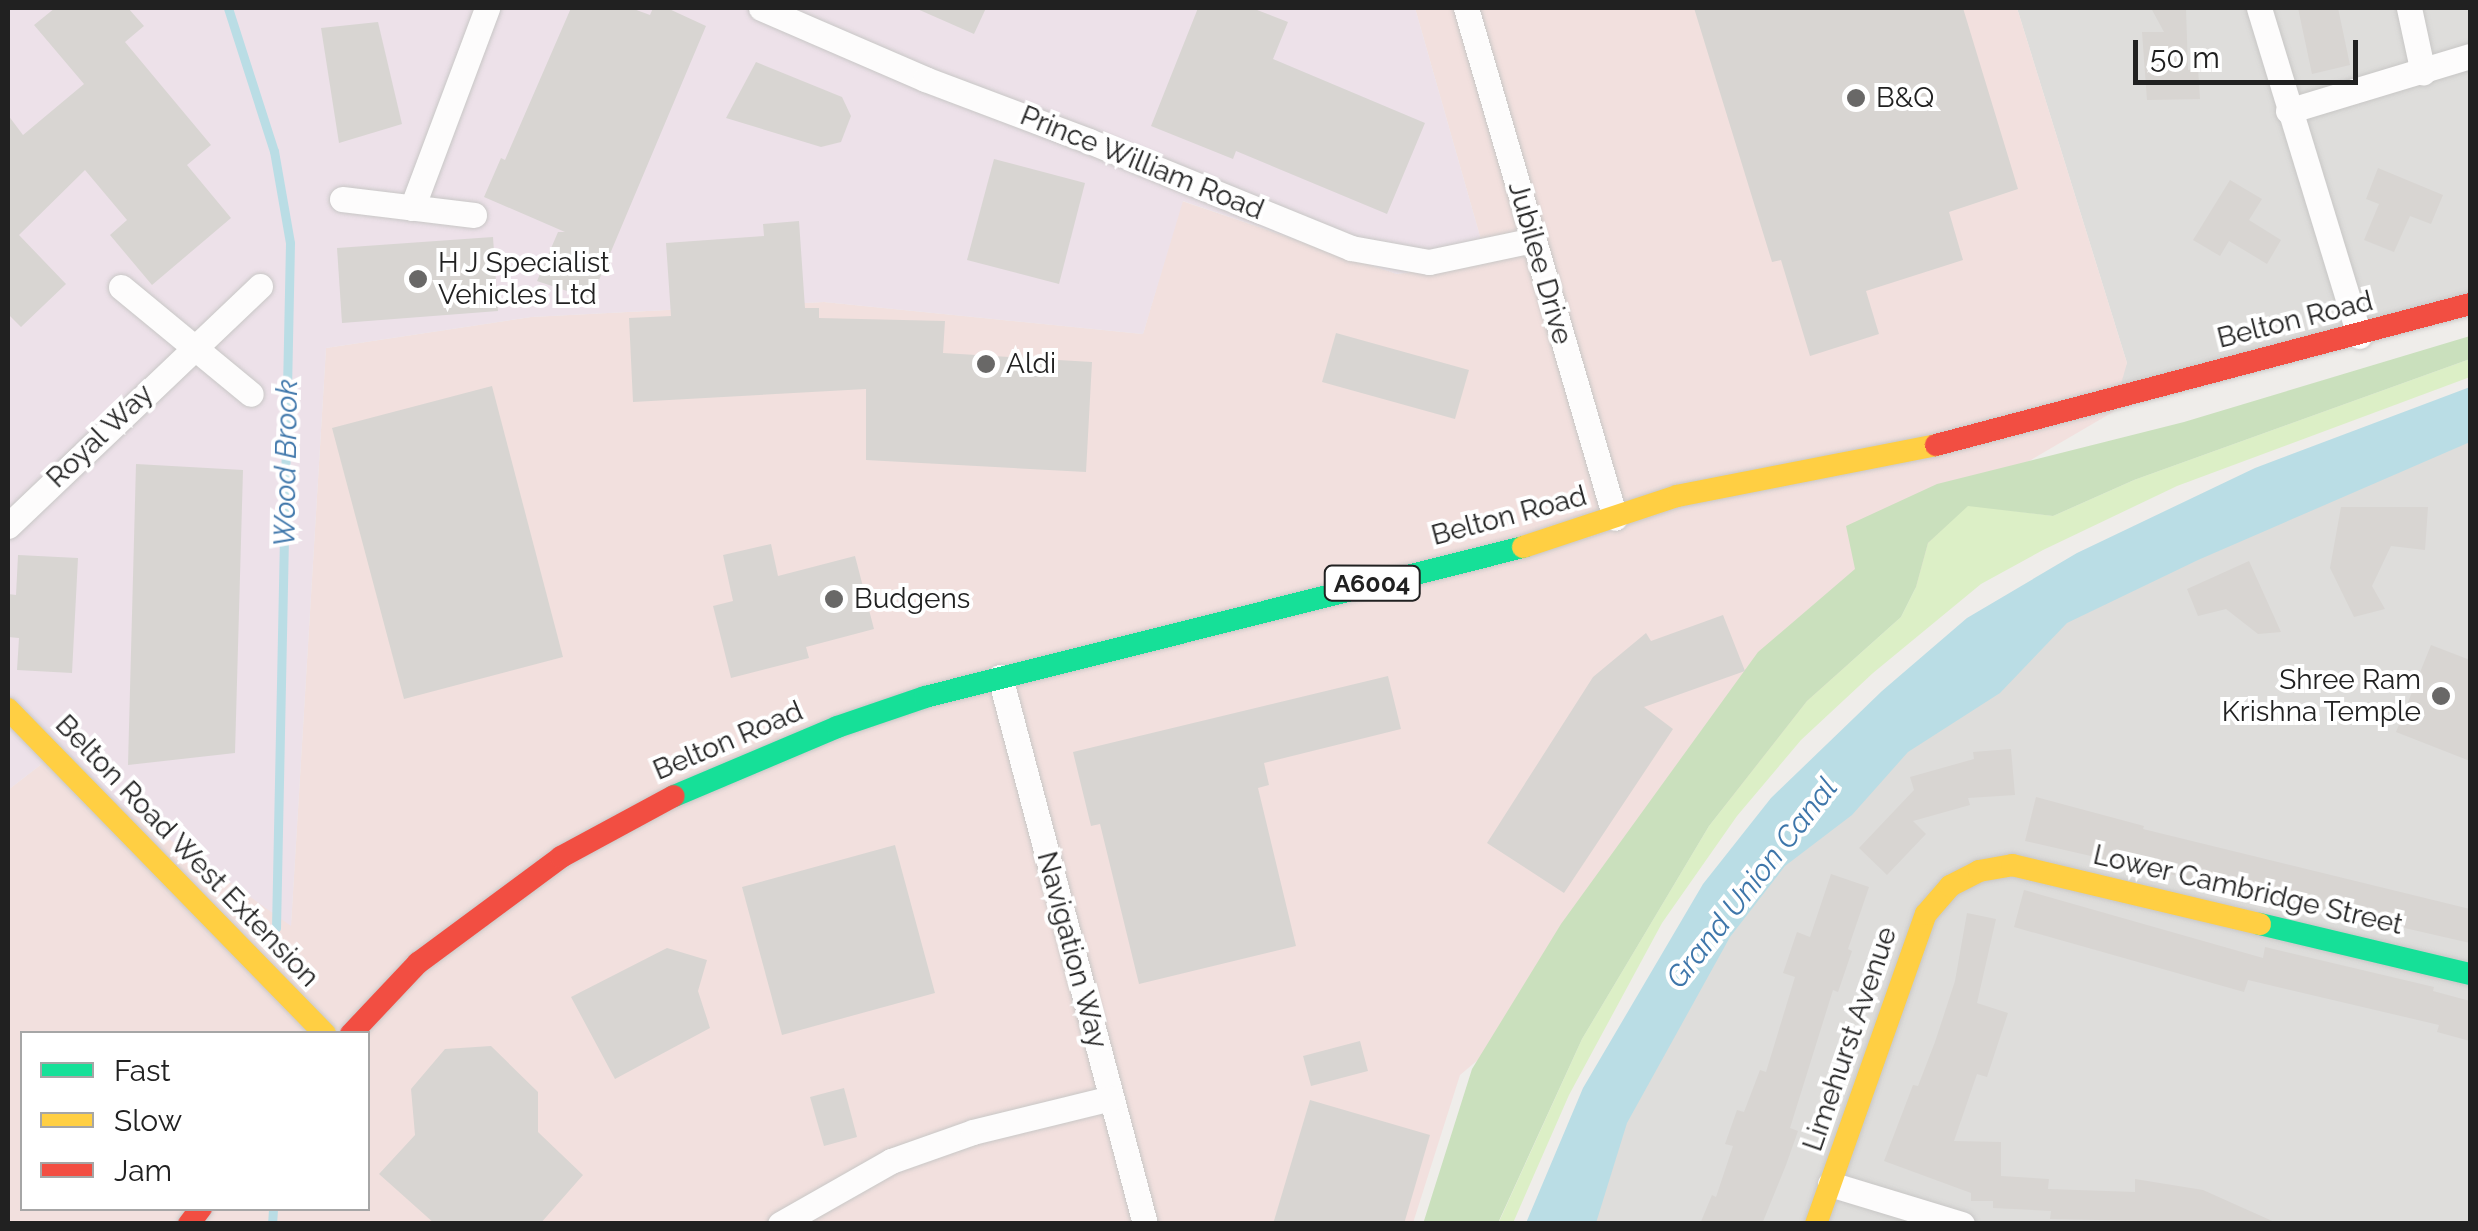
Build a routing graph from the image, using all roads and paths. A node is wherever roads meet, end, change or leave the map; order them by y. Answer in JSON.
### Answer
{"nodes":[{"id":1,"x":487,"y":8,"type":"edge"},
{"id":2,"x":762,"y":8,"type":"edge"},
{"id":3,"x":1466,"y":8,"type":"edge"},
{"id":4,"x":2259,"y":8,"type":"edge"},
{"id":5,"x":2409,"y":8,"type":"edge"},
{"id":6,"x":2470,"y":56,"type":"edge"},
{"id":7,"x":2424,"y":73,"type":"junction"},
{"id":8,"x":2288,"y":111,"type":"junction"},
{"id":9,"x":342,"y":199,"type":"dead end"},
{"id":10,"x":412,"y":208,"type":"junction"},
{"id":11,"x":474,"y":216,"type":"dead end"},
{"id":12,"x":1533,"y":240,"type":"junction"},
{"id":13,"x":260,"y":286,"type":"dead end"},
{"id":14,"x":121,"y":287,"type":"dead end"},
{"id":15,"x":2470,"y":304,"type":"edge"},
{"id":16,"x":2359,"y":336,"type":"junction"},
{"id":17,"x":193,"y":346,"type":"junction"},
{"id":18,"x":251,"y":394,"type":"dead end"},
{"id":19,"x":1615,"y":518,"type":"junction"},
{"id":20,"x":8,"y":526,"type":"edge"},
{"id":21,"x":1000,"y":677,"type":"junction"},
{"id":22,"x":8,"y":709,"type":"edge"},
{"id":23,"x":2012,"y":865,"type":"joint"},
{"id":24,"x":2470,"y":974,"type":"edge"},
{"id":25,"x":321,"y":1031,"type":"edge"},
{"id":26,"x":355,"y":1031,"type":"edge"},
{"id":27,"x":1111,"y":1098,"type":"junction"},
{"id":28,"x":1830,"y":1184,"type":"junction"},
{"id":29,"x":780,"y":1224,"type":"edge"},
{"id":30,"x":1145,"y":1224,"type":"edge"},
{"id":31,"x":1816,"y":1224,"type":"edge"},
{"id":32,"x":1962,"y":1224,"type":"edge"}],
"edges":[{"from":1,"to":10,"type":"street"},
{"from":2,"to":12,"type":"street","name":"Prince William Road"},
{"from":3,"to":12,"type":"street","name":"Jubilee Drive"},
{"from":4,"to":8,"type":"street"},
{"from":5,"to":7,"type":"street"},
{"from":6,"to":7,"type":"street"},
{"from":7,"to":8,"type":"street"},
{"from":8,"to":16,"type":"street"},
{"from":9,"to":10,"type":"street"},
{"from":10,"to":11,"type":"street"},
{"from":12,"to":19,"type":"street","name":"Jubilee Drive"},
{"from":13,"to":17,"type":"street","name":"Royal Way"},
{"from":14,"to":17,"type":"street"},
{"from":15,"to":16,"type":"main road","name":"Belton Road","number":"A6004"},
{"from":16,"to":19,"type":"main road","name":"Belton Road","number":"A6004"},
{"from":17,"to":18,"type":"street"},
{"from":17,"to":20,"type":"street","name":"Royal Way"},
{"from":19,"to":21,"type":"main road","name":"Belton Road","number":"A6004"},
{"from":21,"to":26,"type":"main road","name":"Belton Road","number":"A6004"},
{"from":21,"to":27,"type":"street","name":"Navigation Way"},
{"from":22,"to":25,"type":"main road","name":"Belton Road West Extension"},
{"from":23,"to":24,"type":"main road","name":"Lower Cambridge Street"},
{"from":23,"to":28,"type":"main road","name":"Limehurst Avenue"},
{"from":27,"to":29,"type":"street"},
{"from":27,"to":30,"type":"street","name":"Navigation Way"},
{"from":28,"to":31,"type":"main road","name":"Limehurst Avenue"},
{"from":28,"to":32,"type":"street"}]}
